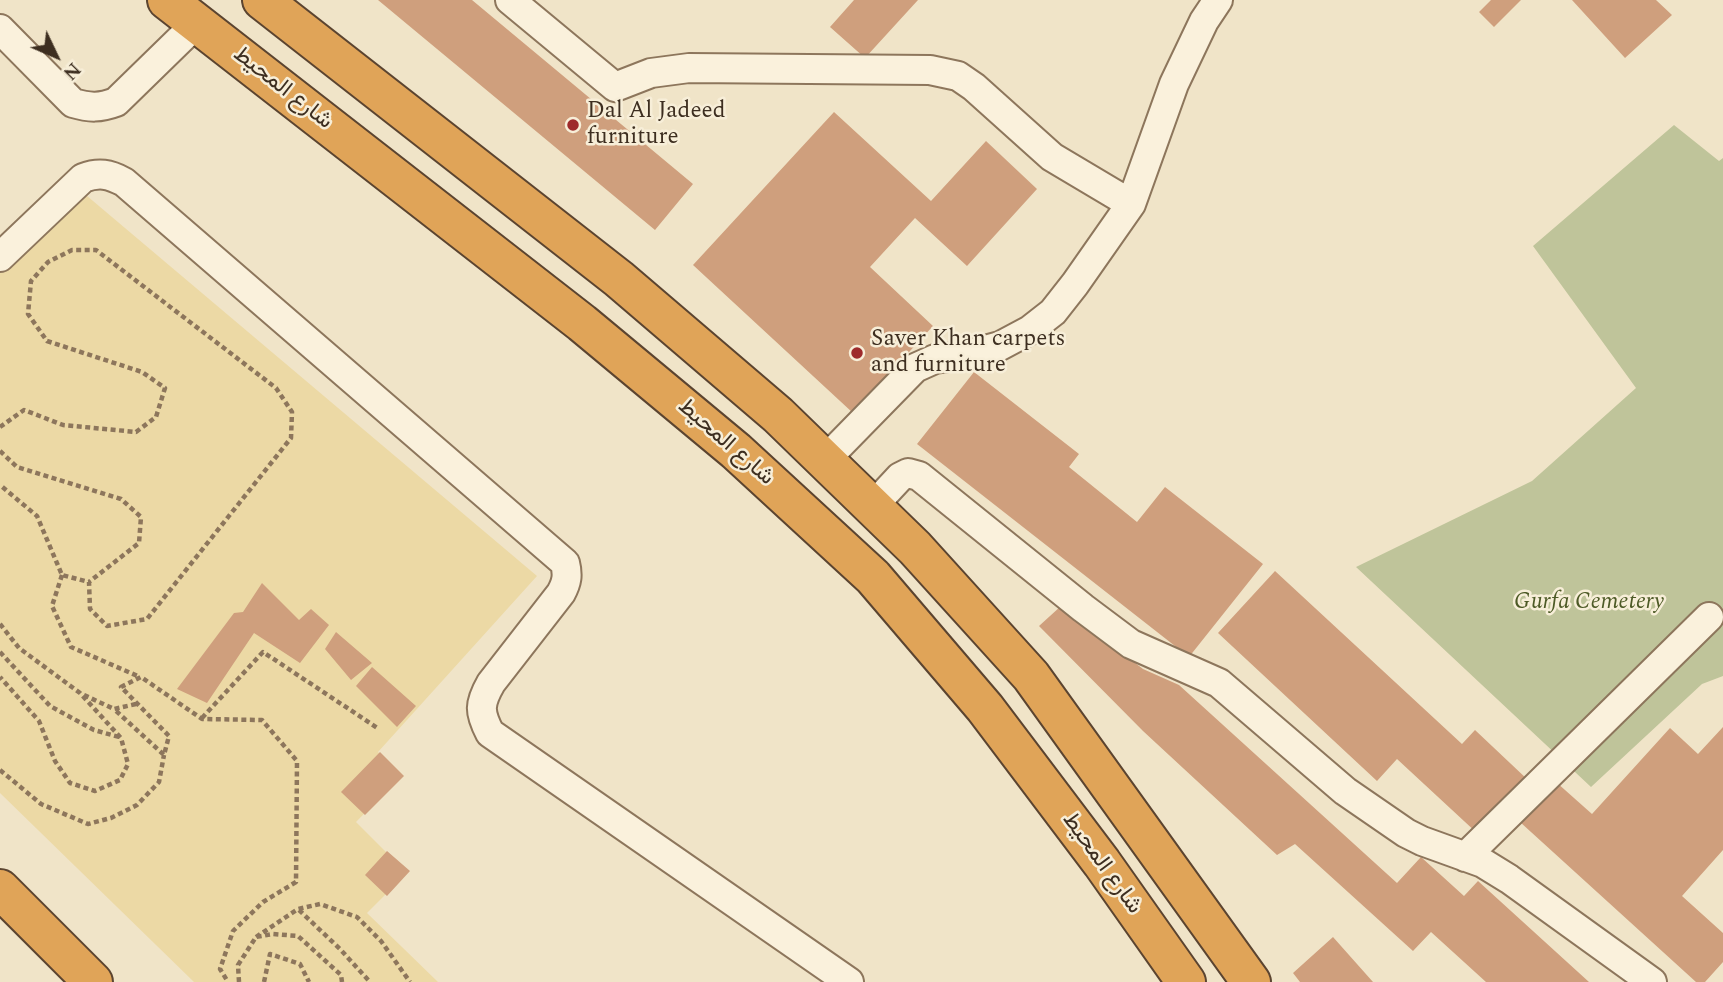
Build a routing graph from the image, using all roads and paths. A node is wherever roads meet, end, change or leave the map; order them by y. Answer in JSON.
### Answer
{"nodes":[{"id":1,"x":167,"y":0,"type":"edge"},
{"id":2,"x":262,"y":0,"type":"edge"},
{"id":3,"x":510,"y":0,"type":"edge"},
{"id":4,"x":1218,"y":0,"type":"edge"},
{"id":5,"x":197,"y":23,"type":"junction"},
{"id":6,"x":0,"y":29,"type":"edge"},
{"id":7,"x":1131,"y":204,"type":"junction"},
{"id":8,"x":0,"y":257,"type":"edge"},
{"id":9,"x":0,"y":427,"type":"edge"},
{"id":10,"x":0,"y":451,"type":"edge"},
{"id":11,"x":825,"y":460,"type":"junction"},
{"id":12,"x":0,"y":485,"type":"edge"},
{"id":13,"x":873,"y":506,"type":"junction"},
{"id":14,"x":62,"y":575,"type":"junction"},
{"id":15,"x":89,"y":582,"type":"junction"},
{"id":16,"x":1709,"y":617,"type":"dead end"},
{"id":17,"x":0,"y":624,"type":"edge"},
{"id":18,"x":0,"y":652,"type":"edge"},
{"id":19,"x":0,"y":677,"type":"edge"},
{"id":20,"x":141,"y":677,"type":"junction"},
{"id":21,"x":80,"y":693,"type":"junction"},
{"id":22,"x":136,"y":704,"type":"junction"},
{"id":23,"x":114,"y":709,"type":"junction"},
{"id":24,"x":202,"y":719,"type":"junction"},
{"id":25,"x":379,"y":729,"type":"dead end"},
{"id":26,"x":121,"y":738,"type":"junction"},
{"id":27,"x":164,"y":755,"type":"junction"},
{"id":28,"x":0,"y":771,"type":"edge"},
{"id":29,"x":1465,"y":857,"type":"junction"},
{"id":30,"x":0,"y":889,"type":"edge"},
{"id":31,"x":298,"y":909,"type":"junction"},
{"id":32,"x":256,"y":937,"type":"junction"},
{"id":33,"x":93,"y":982,"type":"edge"},
{"id":34,"x":228,"y":982,"type":"edge"},
{"id":35,"x":239,"y":982,"type":"edge"},
{"id":36,"x":264,"y":982,"type":"edge"},
{"id":37,"x":309,"y":982,"type":"edge"},
{"id":38,"x":342,"y":982,"type":"edge"},
{"id":39,"x":370,"y":982,"type":"edge"},
{"id":40,"x":410,"y":982,"type":"edge"},
{"id":41,"x":849,"y":982,"type":"edge"},
{"id":42,"x":1186,"y":982,"type":"edge"},
{"id":43,"x":1251,"y":982,"type":"edge"},
{"id":44,"x":1652,"y":982,"type":"edge"}],
"edges":[{"from":1,"to":5,"type":"highway","name":"شارع المحيط"},
{"from":2,"to":11,"type":"highway"},
{"from":3,"to":7,"type":"street"},
{"from":4,"to":7,"type":"street"},
{"from":5,"to":6,"type":"street"},
{"from":5,"to":42,"type":"highway","name":"شارع المحيط"},
{"from":7,"to":11,"type":"street"},
{"from":8,"to":41,"type":"street"},
{"from":9,"to":15,"type":"path"},
{"from":10,"to":15,"type":"path"},
{"from":11,"to":13,"type":"highway"},
{"from":12,"to":14,"type":"path"},
{"from":13,"to":29,"type":"street"},
{"from":13,"to":43,"type":"highway"},
{"from":14,"to":15,"type":"path"},
{"from":14,"to":20,"type":"path"},
{"from":16,"to":29,"type":"street"},
{"from":17,"to":21,"type":"path"},
{"from":18,"to":26,"type":"path"},
{"from":19,"to":26,"type":"path"},
{"from":20,"to":22,"type":"path"},
{"from":20,"to":24,"type":"path"},
{"from":21,"to":23,"type":"path"},
{"from":21,"to":26,"type":"path"},
{"from":22,"to":23,"type":"path"},
{"from":22,"to":27,"type":"path"},
{"from":23,"to":27,"type":"path"},
{"from":24,"to":25,"type":"path"},
{"from":24,"to":34,"type":"path"},
{"from":27,"to":28,"type":"path"},
{"from":29,"to":44,"type":"street"},
{"from":30,"to":33,"type":"highway"},
{"from":31,"to":32,"type":"path"},
{"from":31,"to":39,"type":"path"},
{"from":31,"to":40,"type":"path"},
{"from":32,"to":35,"type":"path"},
{"from":32,"to":38,"type":"path"},
{"from":36,"to":37,"type":"path"}]}
